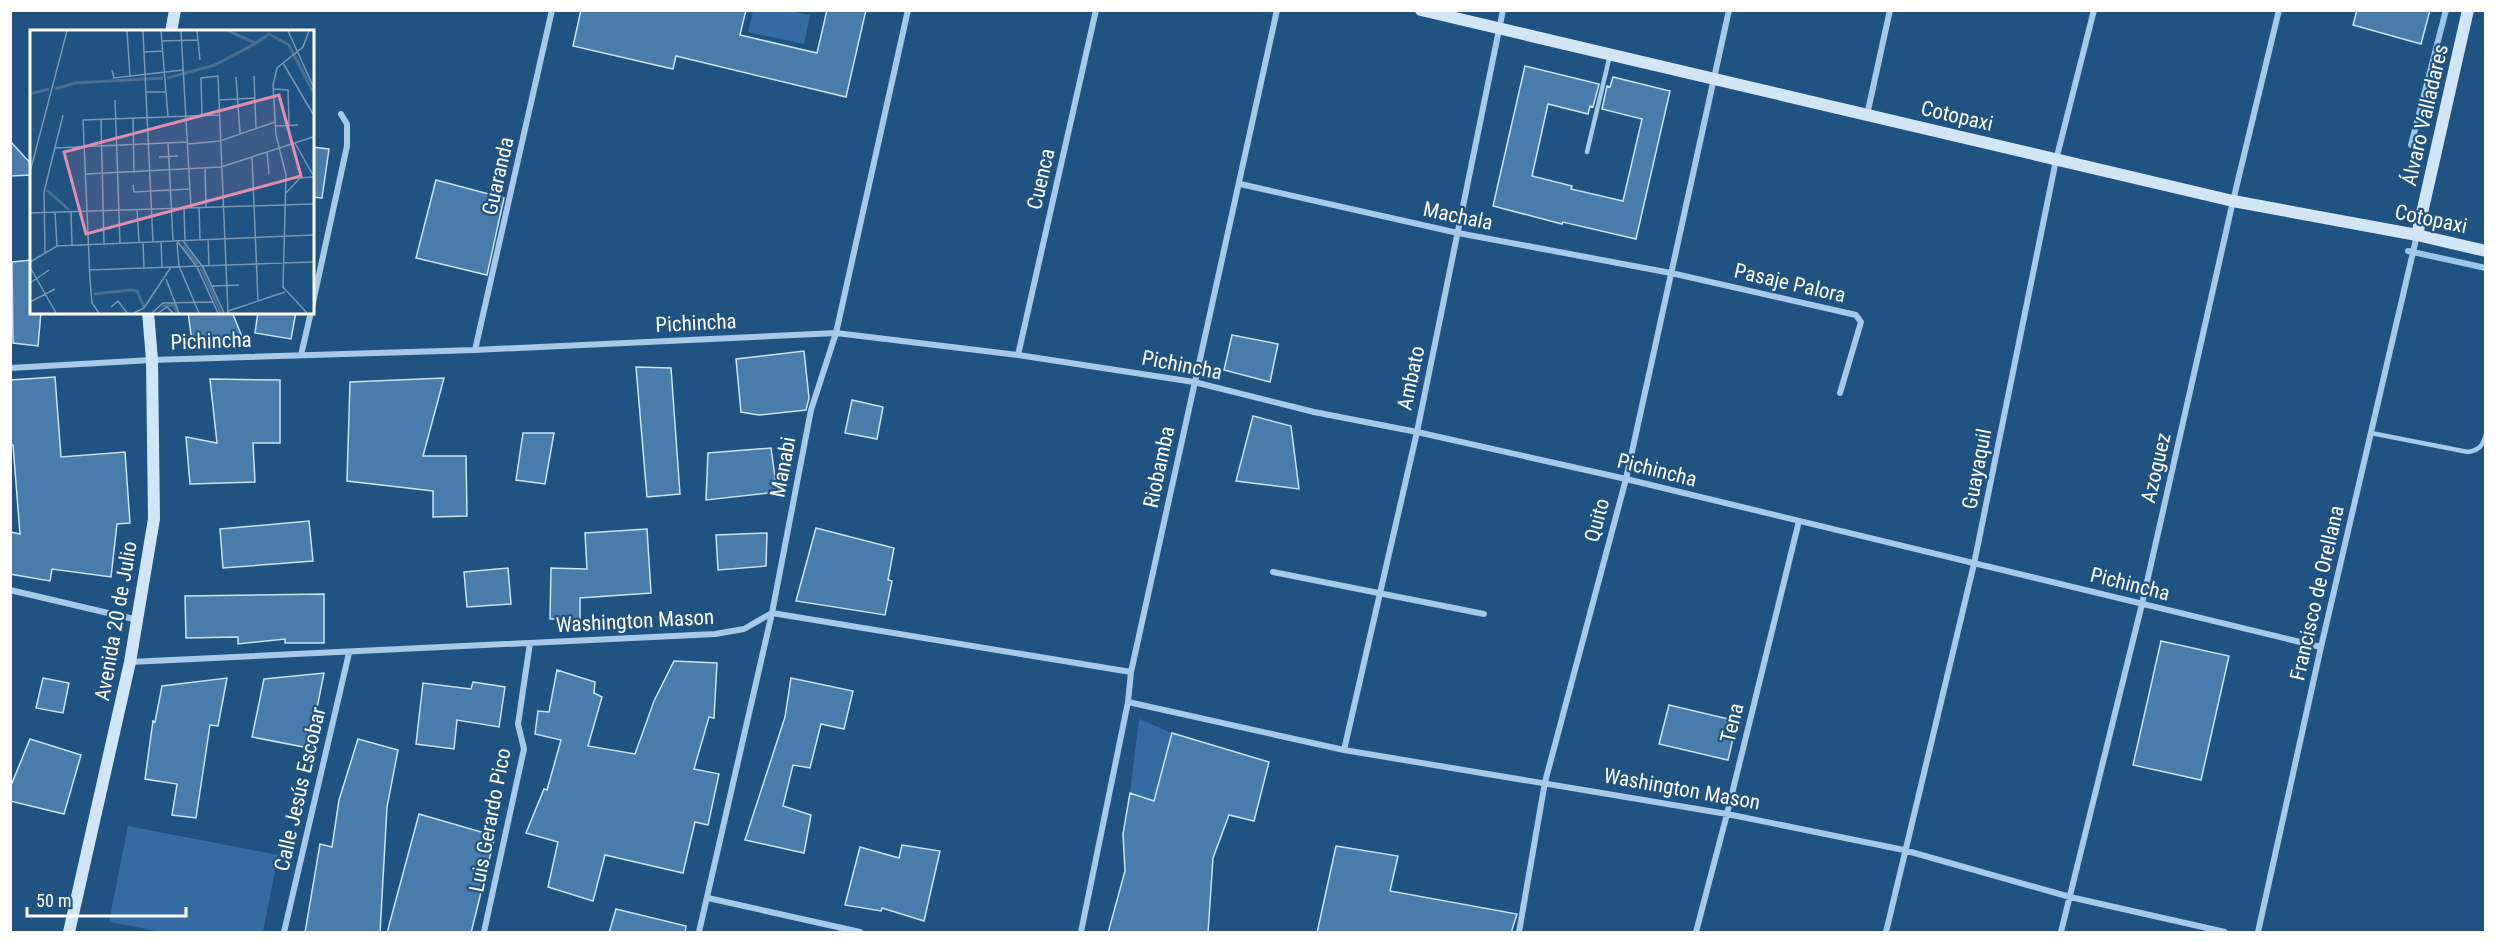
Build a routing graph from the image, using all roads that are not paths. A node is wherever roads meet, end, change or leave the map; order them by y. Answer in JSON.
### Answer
{"nodes":[{"id":1,"x":175,"y":10,"type":"edge"},
{"id":2,"x":552,"y":10,"type":"edge"},
{"id":3,"x":908,"y":10,"type":"edge"},
{"id":4,"x":1096,"y":10,"type":"edge"},
{"id":5,"x":1277,"y":10,"type":"edge"},
{"id":6,"x":1421,"y":10,"type":"edge"},
{"id":7,"x":1503,"y":10,"type":"edge"},
{"id":8,"x":1729,"y":10,"type":"edge"},
{"id":9,"x":1890,"y":10,"type":"edge"},
{"id":10,"x":2094,"y":10,"type":"edge"},
{"id":11,"x":2279,"y":10,"type":"edge"},
{"id":12,"x":2468,"y":10,"type":"edge"},
{"id":13,"x":1499,"y":29,"type":"junction"},
{"id":14,"x":171,"y":30,"type":"edge"},
{"id":15,"x":1610,"y":55,"type":"junction"},
{"id":16,"x":1714,"y":79,"type":"junction"},
{"id":17,"x":341,"y":114,"type":"dead end"},
{"id":18,"x":1866,"y":115,"type":"junction"},
{"id":19,"x":1587,"y":152,"type":"dead end"},
{"id":20,"x":2056,"y":160,"type":"junction"},
{"id":21,"x":1240,"y":184,"type":"junction"},
{"id":22,"x":2233,"y":201,"type":"junction"},
{"id":23,"x":1458,"y":233,"type":"junction"},
{"id":24,"x":2416,"y":238,"type":"junction"},
{"id":25,"x":2486,"y":251,"type":"edge"},
{"id":26,"x":2411,"y":262,"type":"joint"},
{"id":27,"x":1671,"y":273,"type":"junction"},
{"id":28,"x":314,"y":298,"type":"edge"},
{"id":29,"x":148,"y":314,"type":"edge"},
{"id":30,"x":311,"y":314,"type":"edge"},
{"id":31,"x":837,"y":333,"type":"junction"},
{"id":32,"x":475,"y":350,"type":"junction"},
{"id":33,"x":302,"y":355,"type":"junction"},
{"id":34,"x":1018,"y":355,"type":"junction"},
{"id":35,"x":152,"y":360,"type":"junction"},
{"id":36,"x":10,"y":368,"type":"edge"},
{"id":37,"x":1194,"y":382,"type":"junction"},
{"id":38,"x":1840,"y":393,"type":"dead end"},
{"id":39,"x":1417,"y":432,"type":"junction"},
{"id":40,"x":2371,"y":434,"type":"junction"},
{"id":41,"x":2486,"y":434,"type":"edge"},
{"id":42,"x":1626,"y":479,"type":"junction"},
{"id":43,"x":1799,"y":521,"type":"junction"},
{"id":44,"x":1974,"y":564,"type":"junction"},
{"id":45,"x":1273,"y":572,"type":"dead end"},
{"id":46,"x":10,"y":590,"type":"edge"},
{"id":47,"x":1379,"y":593,"type":"junction"},
{"id":48,"x":2142,"y":604,"type":"junction"},
{"id":49,"x":772,"y":613,"type":"junction"},
{"id":50,"x":1484,"y":614,"type":"dead end"},
{"id":51,"x":139,"y":620,"type":"junction"},
{"id":52,"x":530,"y":643,"type":"junction"},
{"id":53,"x":2321,"y":647,"type":"junction"},
{"id":54,"x":349,"y":652,"type":"junction"},
{"id":55,"x":130,"y":662,"type":"junction"},
{"id":56,"x":1131,"y":672,"type":"junction"},
{"id":57,"x":1128,"y":702,"type":"junction"},
{"id":58,"x":1344,"y":750,"type":"junction"},
{"id":59,"x":1545,"y":782,"type":"junction"},
{"id":60,"x":1727,"y":813,"type":"junction"},
{"id":61,"x":1904,"y":850,"type":"junction"},
{"id":62,"x":2070,"y":897,"type":"junction"},
{"id":63,"x":708,"y":898,"type":"junction"},
{"id":64,"x":69,"y":933,"type":"edge"},
{"id":65,"x":284,"y":933,"type":"edge"},
{"id":66,"x":484,"y":933,"type":"edge"},
{"id":67,"x":699,"y":933,"type":"edge"},
{"id":68,"x":860,"y":933,"type":"edge"},
{"id":69,"x":1081,"y":933,"type":"edge"},
{"id":70,"x":1519,"y":933,"type":"edge"},
{"id":71,"x":1696,"y":933,"type":"edge"},
{"id":72,"x":1886,"y":933,"type":"edge"},
{"id":73,"x":2061,"y":933,"type":"edge"},
{"id":74,"x":2225,"y":933,"type":"edge"},
{"id":75,"x":2258,"y":933,"type":"edge"}],
"edges":[{"from":1,"to":14,"type":"street"},
{"from":2,"to":32,"type":"street","name":"Guaranda"},
{"from":3,"to":31,"type":"street","name":"Manabi"},
{"from":4,"to":34,"type":"street","name":"Cuenca"},
{"from":5,"to":21,"type":"street","name":"Riobamba"},
{"from":6,"to":13,"type":"street","name":"Cotopaxi"},
{"from":7,"to":13,"type":"street","name":"Ambato"},
{"from":8,"to":16,"type":"street","name":"Quito"},
{"from":9,"to":18,"type":"street"},
{"from":10,"to":20,"type":"street","name":"Guayaquil"},
{"from":11,"to":22,"type":"street","name":"Azoguez"},
{"from":12,"to":24,"type":"street","name":"Álvaro Valladares"},
{"from":13,"to":15,"type":"street","name":"Cotopaxi"},
{"from":13,"to":23,"type":"street","name":"Ambato"},
{"from":15,"to":16,"type":"street","name":"Cotopaxi"},
{"from":15,"to":19,"type":"lane"},
{"from":16,"to":18,"type":"street","name":"Cotopaxi"},
{"from":16,"to":27,"type":"street","name":"Quito"},
{"from":17,"to":28,"type":"street"},
{"from":18,"to":20,"type":"street","name":"Cotopaxi"},
{"from":20,"to":22,"type":"street","name":"Cotopaxi"},
{"from":20,"to":44,"type":"street","name":"Guayaquil"},
{"from":21,"to":23,"type":"street","name":"Machala"},
{"from":21,"to":37,"type":"street","name":"Riobamba"},
{"from":22,"to":24,"type":"street","name":"Cotopaxi"},
{"from":22,"to":48,"type":"street","name":"Azoguez"},
{"from":23,"to":27,"type":"street","name":"Machala"},
{"from":23,"to":39,"type":"street","name":"Ambato"},
{"from":24,"to":25,"type":"street","name":"Cotopaxi"},
{"from":24,"to":26,"type":"street","name":"Álvaro Valladares"},
{"from":26,"to":40,"type":"street","name":"Francisco de Orellana"},
{"from":27,"to":38,"type":"street","name":"Pasaje Palora"},
{"from":27,"to":42,"type":"street","name":"Quito"},
{"from":29,"to":35,"type":"street","name":"Avenida 20 de Julio"},
{"from":30,"to":33,"type":"street"},
{"from":31,"to":32,"type":"street","name":"Pichincha"},
{"from":31,"to":34,"type":"street","name":"Pichincha"},
{"from":31,"to":49,"type":"street","name":"Manabi"},
{"from":32,"to":33,"type":"street","name":"Pichincha"},
{"from":33,"to":35,"type":"street","name":"Pichincha"},
{"from":34,"to":37,"type":"street","name":"Pichincha"},
{"from":35,"to":36,"type":"street","name":"Pichincha"},
{"from":35,"to":51,"type":"street","name":"Avenida 20 de Julio"},
{"from":37,"to":39,"type":"street","name":"Pichincha"},
{"from":37,"to":56,"type":"street","name":"Riobamba"},
{"from":39,"to":42,"type":"street","name":"Pichincha"},
{"from":39,"to":47,"type":"street","name":"Ambato"},
{"from":40,"to":41,"type":"lane"},
{"from":40,"to":53,"type":"street","name":"Francisco de Orellana"},
{"from":42,"to":43,"type":"street","name":"Pichincha"},
{"from":42,"to":59,"type":"street","name":"Quito"},
{"from":43,"to":44,"type":"street","name":"Pichincha"},
{"from":43,"to":60,"type":"street","name":"Tena"},
{"from":44,"to":48,"type":"street","name":"Pichincha"},
{"from":44,"to":61,"type":"street","name":"Guayaquil"},
{"from":45,"to":47,"type":"street"},
{"from":46,"to":51,"type":"street"},
{"from":47,"to":50,"type":"street"},
{"from":47,"to":58,"type":"street","name":"Ambato"},
{"from":48,"to":53,"type":"street","name":"Pichincha"},
{"from":48,"to":62,"type":"street","name":"Azoguez"},
{"from":49,"to":52,"type":"street","name":"Washington Mason"},
{"from":49,"to":56,"type":"street"},
{"from":49,"to":63,"type":"street","name":"Manabi"},
{"from":51,"to":55,"type":"street","name":"Avenida 20 de Julio"},
{"from":52,"to":54,"type":"street","name":"Washington Mason"},
{"from":52,"to":66,"type":"street","name":"Luis Gerardo Pico"},
{"from":53,"to":75,"type":"street","name":"Francisco de Orellana"},
{"from":54,"to":55,"type":"street","name":"Washington Mason"},
{"from":54,"to":65,"type":"street","name":"Calle Jesús Escobar"},
{"from":55,"to":64,"type":"street","name":"Avenida 20 de Julio"},
{"from":56,"to":57,"type":"street","name":"Riobamba"},
{"from":57,"to":58,"type":"street","name":"Washington Mason"},
{"from":57,"to":69,"type":"street","name":"Riobamba"},
{"from":58,"to":59,"type":"street","name":"Washington Mason"},
{"from":59,"to":60,"type":"street","name":"Washington Mason"},
{"from":59,"to":70,"type":"street","name":"Quito"},
{"from":60,"to":61,"type":"street","name":"Washington Mason"},
{"from":60,"to":71,"type":"street","name":"Tena"},
{"from":61,"to":62,"type":"street","name":"Washington Mason"},
{"from":61,"to":72,"type":"street","name":"Guayaquil"},
{"from":62,"to":73,"type":"street","name":"Azoguez"},
{"from":62,"to":74,"type":"street","name":"Washington Mason"},
{"from":63,"to":67,"type":"street","name":"Manabi"},
{"from":63,"to":68,"type":"street"}]}
